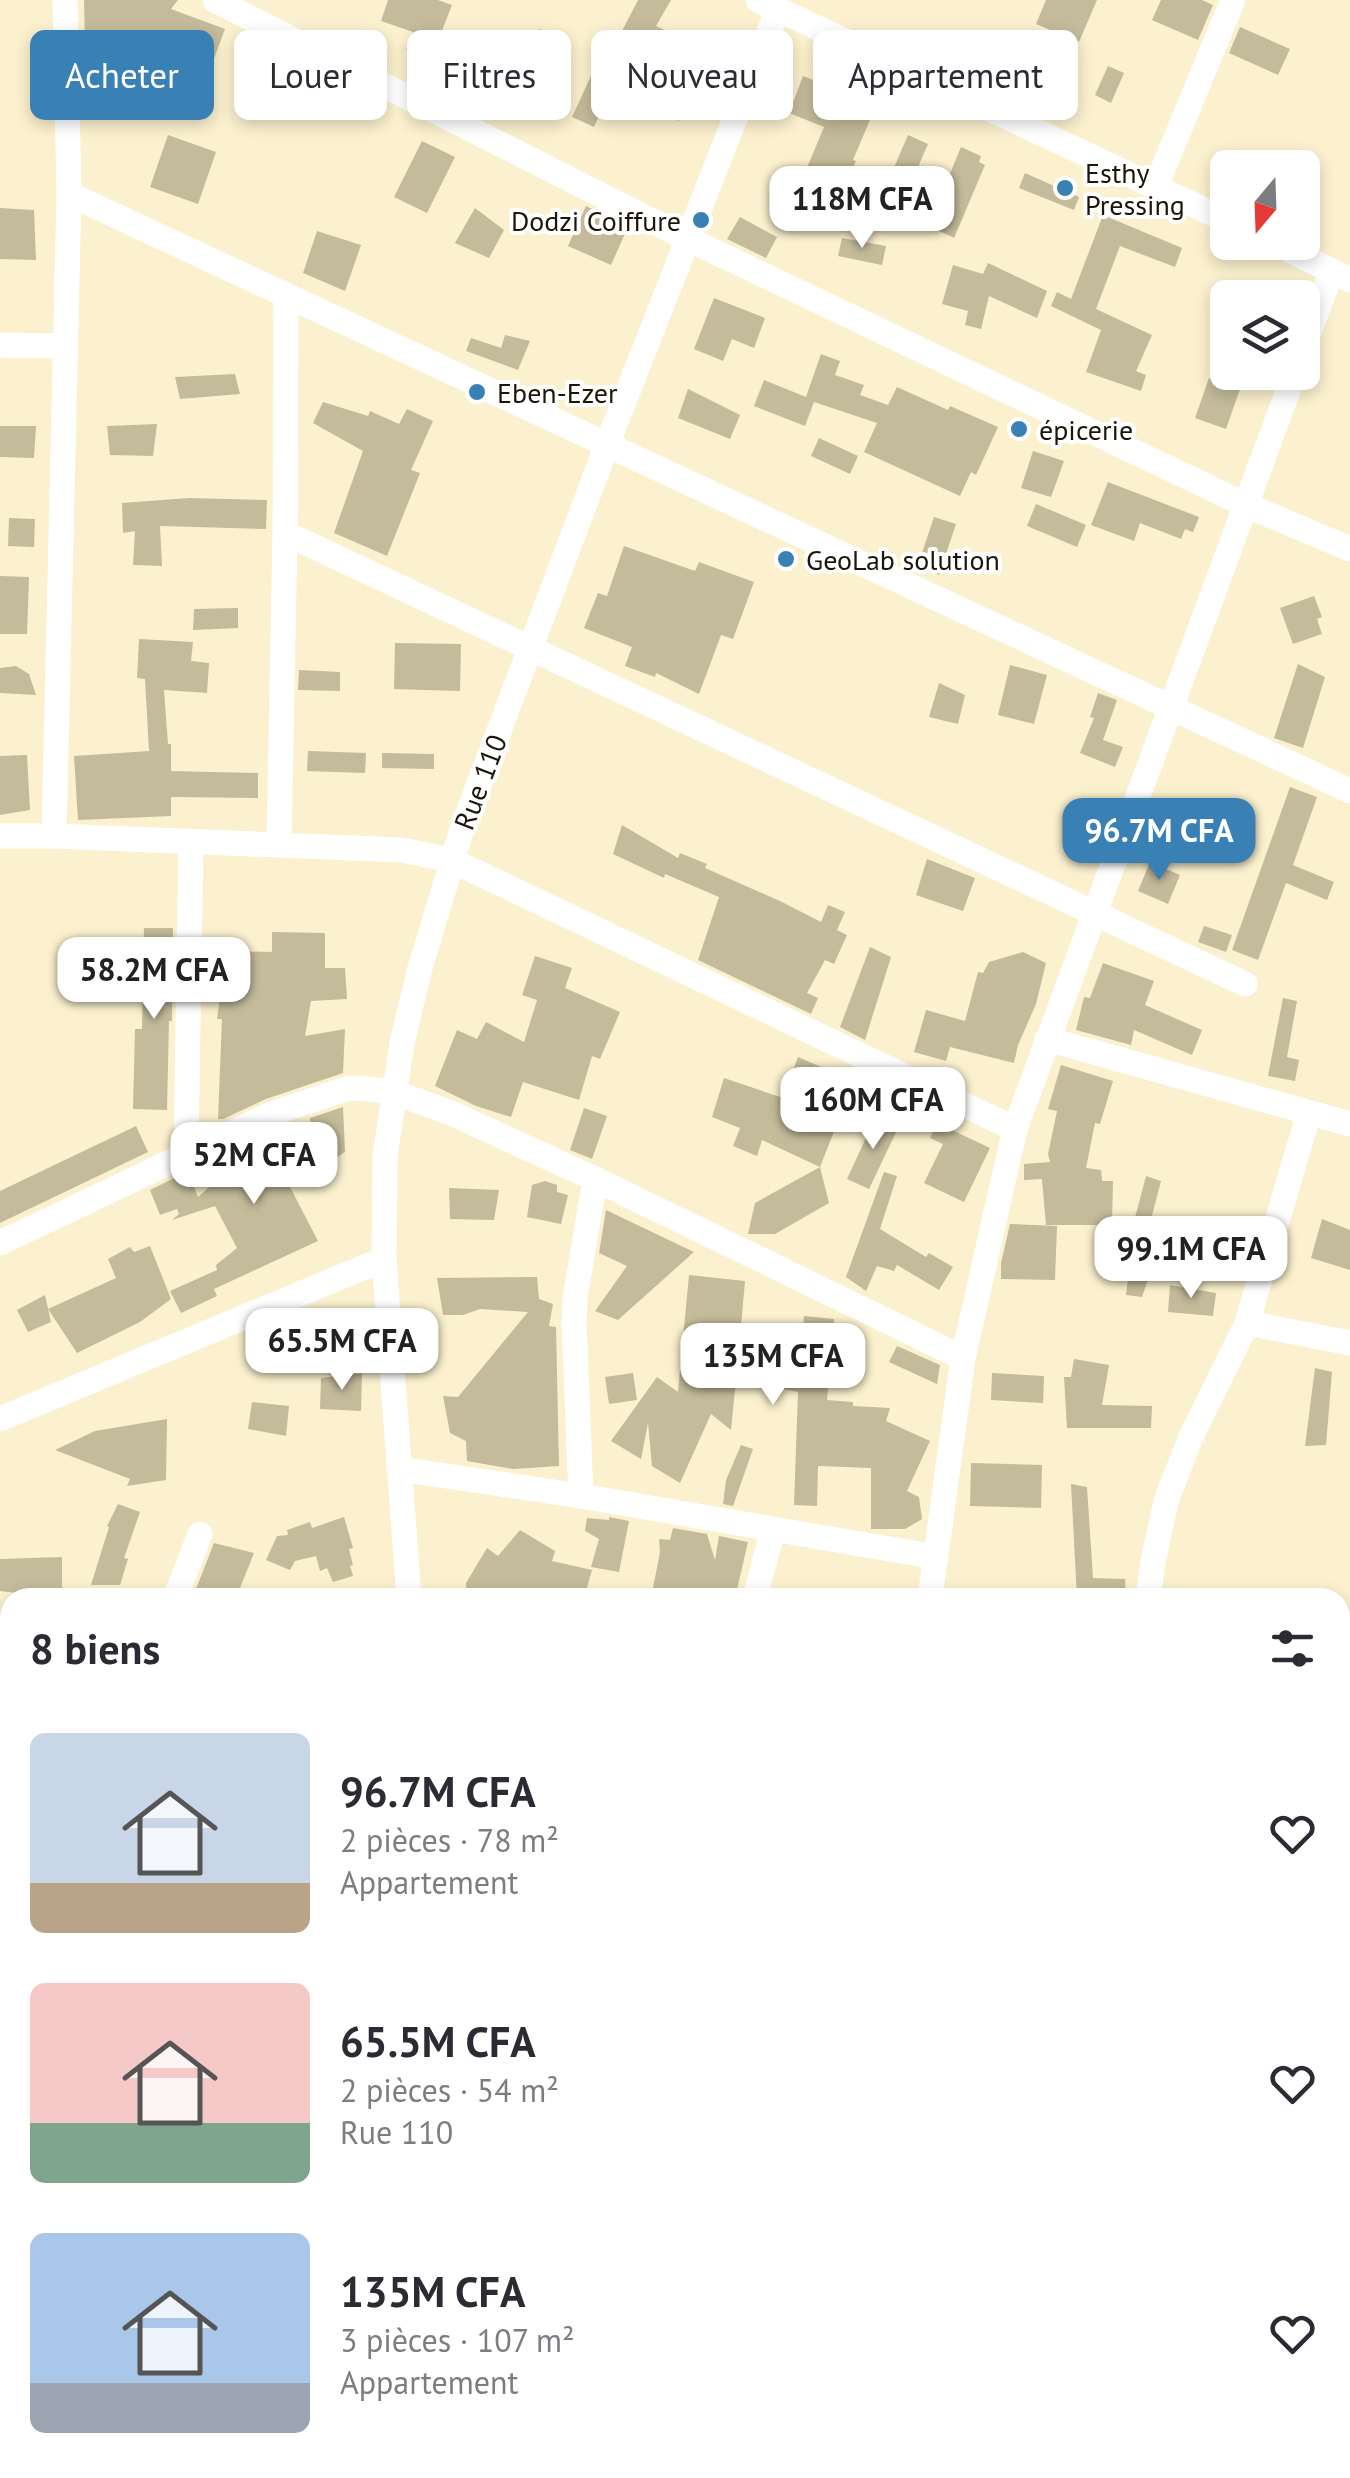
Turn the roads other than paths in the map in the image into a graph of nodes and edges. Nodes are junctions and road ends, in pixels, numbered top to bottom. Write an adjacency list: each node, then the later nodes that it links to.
1 (65, 0): 6 (street)
2 (215, 0): 8 (street)
3 (1233, 0): 5 (street)
4 (768, 4): 5 (street); 8 (street, Rue 110)
5 (1156, 186): 7 (street)
6 (69, 194): 11 (street); 14 (street)
7 (1210, 212)
8 (688, 240): 16 (street, Rue 110); 17 (street)
9 (1309, 260): 10 (street)
10 (1341, 276): 12 (street)
11 (286, 295): 16 (street); 18 (street)
12 (1320, 316)
13 (0, 346): 14 (street)
14 (66, 346): 24 (street)
15 (1288, 390): 17 (street)
16 (607, 444): 20 (street, Rue 110); 21 (street)
17 (1246, 505): 19 (street); 21 (street)
18 (285, 533): 20 (street); 26 (street)
19 (1350, 550)
20 (530, 649): 27 (street, Rue 110); 28 (street)
21 (1170, 706): 22 (street); 28 (street)
22 (1350, 791)
23 (0, 836): 24 (street)
24 (54, 836): 25 (street)
25 (191, 841): 26 (street); 35 (street)
26 (279, 844): 27 (street)
27 (451, 860): 31 (street, Rue 110); 34 (street)
28 (1094, 913): 29 (street); 30 (street)
29 (1245, 984)
30 (1047, 1039): 32 (street); 34 (street)
31 (393, 1092): 35 (street); 36 (street); 38 (street, Rue 110)
32 (1309, 1113): 33 (street); 39 (street)
33 (1350, 1124)
34 (1015, 1130): 41 (street)
35 (186, 1152): 37 (street)
36 (595, 1179): 41 (street); 44 (street)
37 (0, 1243)
38 (384, 1259): 42 (street); 43 (street, Rue 110)
39 (1247, 1322): 40 (street); 52 (street)
40 (1350, 1343)
41 (963, 1358): 47 (street)
42 (0, 1419)
43 (399, 1469): 44 (street); 49 (street, Rue 110)
44 (581, 1496): 45 (street)
45 (773, 1528): 47 (street); 50 (street)
46 (200, 1534): 48 (street)
47 (936, 1558): 51 (street)
48 (179, 1588)
49 (408, 1588)
50 (758, 1588)
51 (932, 1588)
52 (1149, 1588)

